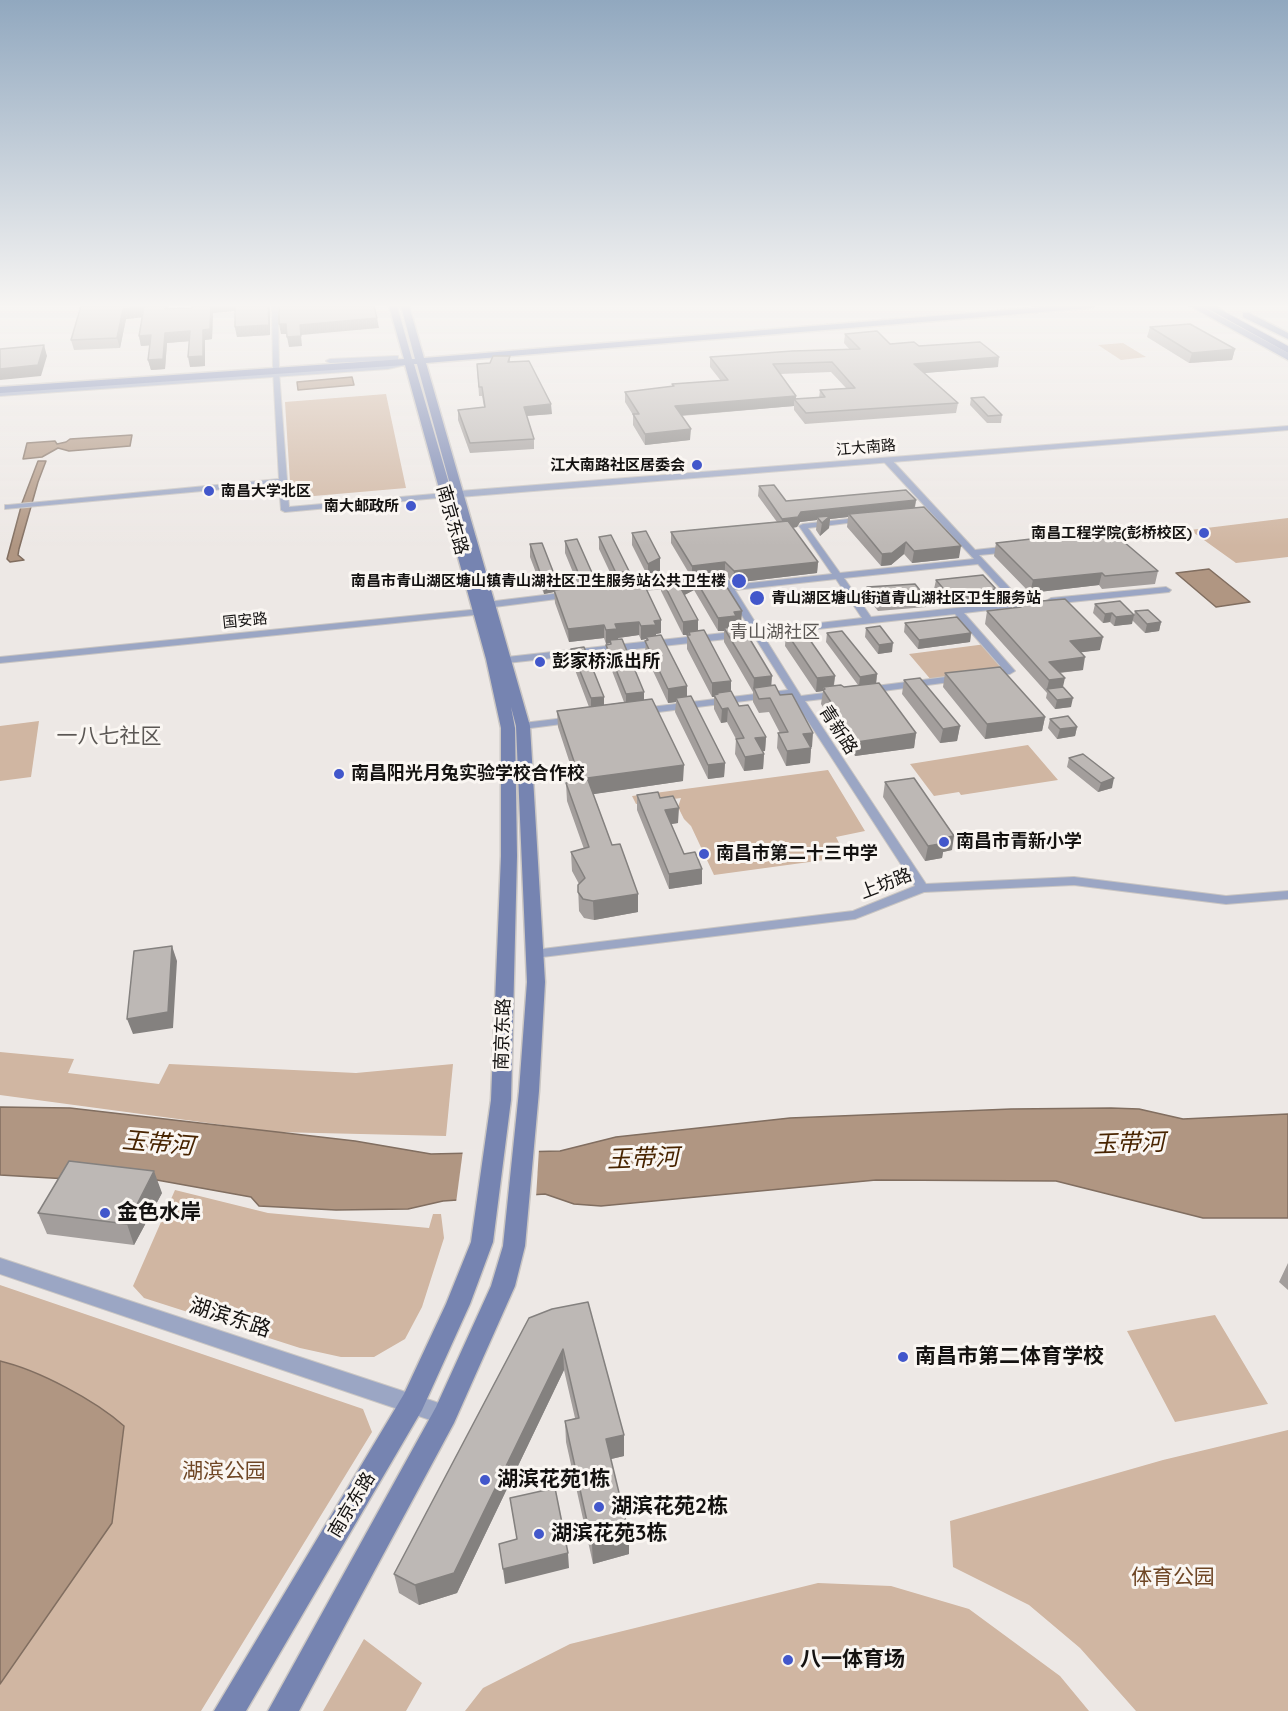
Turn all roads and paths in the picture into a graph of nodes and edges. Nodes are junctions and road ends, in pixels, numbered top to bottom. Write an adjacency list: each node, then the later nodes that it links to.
1 (46, 386): 4 (main road)
2 (277, 386): 7 (street)
3 (421, 386): 8 (main road, 南京东路)
4 (0, 389)
5 (1288, 428): 6 (street, 江大南路)
6 (886, 459): 8 (street, 江大南路); 10 (street)
7 (281, 481): 8 (street); 9 (street)
8 (452, 494): 24 (main road, 南京东路)
9 (12, 507)
10 (936, 513): 11 (street); 14 (street)
11 (925, 514)
12 (872, 518): 16 (street)
13 (1020, 548): 14 (street)
14 (973, 553): 15 (street)
15 (980, 561): 16 (street); 25 (street)
16 (838, 576): 19 (street); 26 (street)
17 (695, 582): 19 (street)
18 (684, 583): 20 (street)
19 (729, 588): 27 (street, 青新路)
20 (619, 590)
21 (1166, 590): 23 (street)
22 (581, 594): 24 (street)
23 (1041, 602)
24 (484, 608): 28 (street, 国安路); 29 (main road, 南京东路); 38 (main road, 南京东路)
25 (957, 611): 26 (street); 30 (street)
26 (869, 621): 27 (street)
27 (758, 633): 29 (street); 30 (street, 青新路)
28 (0, 660)
29 (507, 660): 33 (main road, 南京东路)
30 (796, 696): 31 (street); 34 (street, 青新路)
31 (636, 712)
32 (585, 718): 33 (street)
33 (523, 726): 36 (main road, 南京东路)
34 (922, 888): 35 (street, 上坊路); 36 (street, 上坊路)
35 (1288, 895)
36 (534, 954): 39 (main road, 南京东路)
37 (0, 1266): 38 (street, 湖滨东路)
38 (413, 1402): 39 (street, 湖滨东路); 40 (main road, 南京东路)
39 (445, 1415): 41 (main road, 南京东路)
40 (229, 1711)
41 (283, 1711)

